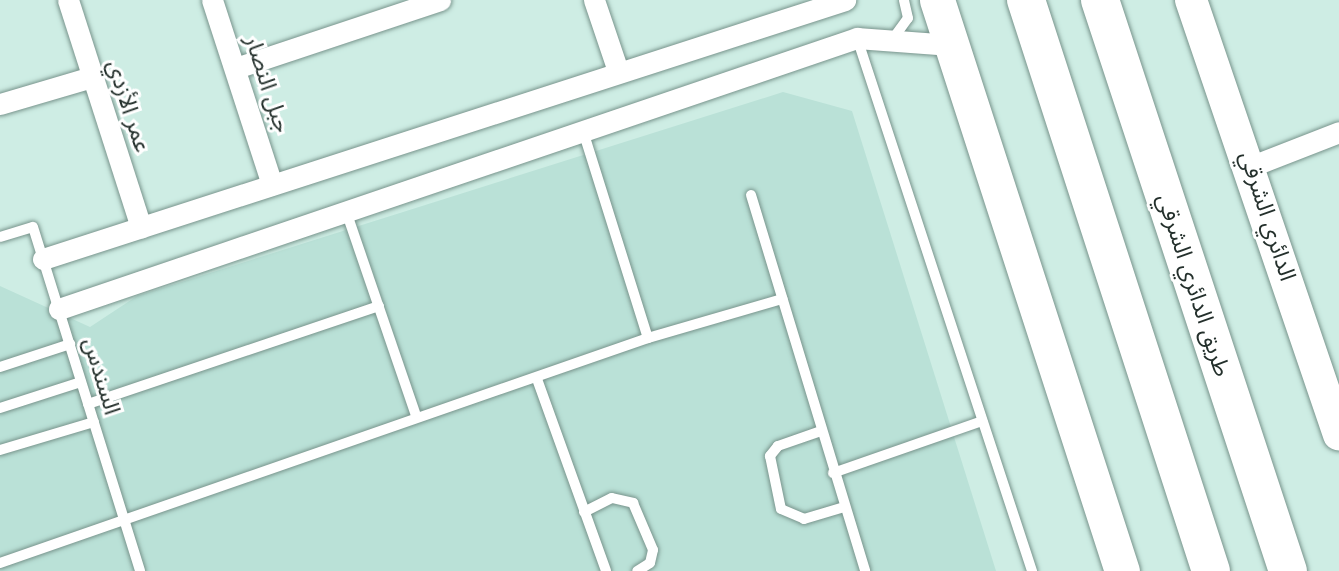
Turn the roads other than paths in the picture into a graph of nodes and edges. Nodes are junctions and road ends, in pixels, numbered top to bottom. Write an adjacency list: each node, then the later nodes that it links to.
1 (68, 0): 16 (street, عمر الأزدي)
2 (212, 0): 14 (street, جبل النصار)
3 (440, 0): 14 (street)
4 (594, 0): 15 (street)
5 (845, 0): 15 (street)
6 (904, 0): 12 (lane)
7 (937, 0): 13 (main road)
8 (1026, 0): 54 (highway)
9 (1100, 0): 55 (highway, طريق الدائري الشرقي)
10 (1191, 0): 20 (main road, الدائري الشرقي)
11 (857, 38): 12 (street); 18 (street); 38 (lane)
12 (892, 40): 13 (street)
13 (951, 45): 53 (main road)
14 (236, 68): 21 (street, جبل النصار)
15 (618, 71): 21 (street)
16 (92, 77): 17 (street); 24 (street, عمر الأزدي)
17 (0, 104)
18 (583, 131): 23 (street); 30 (lane)
19 (1339, 132): 20 (street)
20 (1252, 166): 41 (main road, الدائري الشرقي)
21 (272, 185): 24 (street)
22 (751, 195): 27 (lane)
23 (346, 211): 28 (lane); 29 (street)
24 (141, 228): 26 (street)
25 (0, 237): 26 (lane, السندس)
26 (43, 258): 29 (lane, السندس)
27 (782, 299): 30 (lane); 40 (lane)
28 (379, 306): 35 (lane); 37 (lane)
29 (59, 309): 31 (lane, السندس)
30 (648, 338): 33 (lane)
31 (69, 344): 32 (lane); 34 (lane, السندس)
32 (0, 367)
33 (537, 379): 37 (lane); 45 (lane)
34 (81, 382): 35 (lane, السندس); 36 (lane)
35 (88, 404): 39 (lane, السندس)
36 (0, 408)
37 (416, 416): 46 (lane)
38 (982, 421): 43 (lane); 52 (lane)
39 (94, 422): 42 (lane); 46 (lane, السندس)
40 (821, 431): 43 (lane); 44 (lane)
41 (1339, 435)
42 (0, 450)
43 (833, 472): 44 (lane)
44 (844, 507): 51 (lane)
45 (584, 512): 49 (lane); 50 (lane)
46 (123, 516): 47 (lane); 48 (lane, السندس)
47 (0, 563)
48 (141, 571)
49 (606, 571)
50 (637, 571)
51 (865, 571)
52 (1031, 571)
53 (1122, 571)
54 (1211, 571)
55 (1288, 571)

